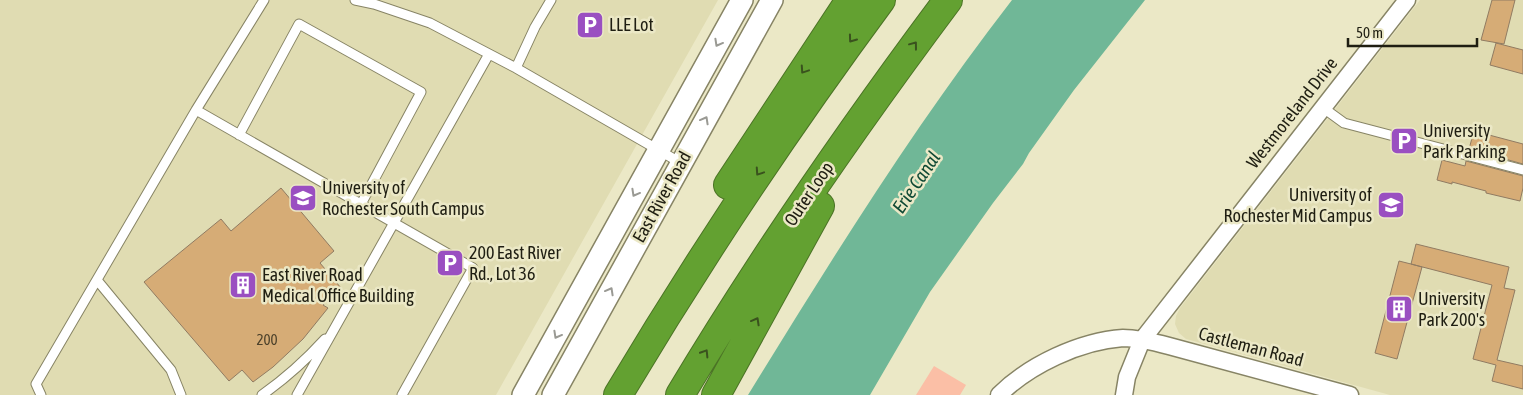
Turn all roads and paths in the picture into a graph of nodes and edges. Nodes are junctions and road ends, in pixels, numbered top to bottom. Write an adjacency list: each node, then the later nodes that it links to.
1 (264, 0): 14 (lane)
2 (355, 0): 10 (lane)
3 (551, 0): 11 (lane)
4 (742, 0): 16 (street, East River Road, one-way to 16)
5 (772, 0): 17 (street, East River Road, one-way to 5)
6 (850, 0): 32 (highway, one-way to 32)
7 (881, 0): 33 (highway, one-way to 33)
8 (948, 0): 12 (highway, Outer Loop, one-way to 8)
9 (1407, 0): 13 (street, Westmoreland Drive)
10 (489, 54): 11 (lane); 20 (lane)
11 (516, 68): 16 (lane)
12 (894, 72): 34 (highway, Outer Loop, one-way to 12); 35 (highway, one-way to 12)
13 (1322, 107): 18 (lane); 23 (street, Westmoreland Drive)
14 (196, 110): 15 (lane); 21 (lane)
15 (239, 135): 19 (lane); 19 (lane)
16 (659, 150): 17 (lane); 30 (street, East River Road, one-way to 30)
17 (682, 163): 31 (street, East River Road, one-way to 17)
18 (1523, 170)
19 (361, 204): 20 (lane)
20 (394, 223): 22 (lane); 29 (lane)
21 (97, 280): 25 (lane); 26 (lane)
22 (338, 323): 27 (lane); 28 (lane)
23 (1142, 340): 24 (street, Castleman Road); 36 (street); 37 (street, Westmoreland Drive)
24 (1346, 394)
25 (41, 395)
26 (181, 395)
27 (262, 395)
28 (297, 395)
29 (402, 395)
30 (523, 395)
31 (553, 395)
32 (606, 395)
33 (618, 395)
34 (680, 395)
35 (716, 395)
36 (998, 395)
37 (1124, 395)

